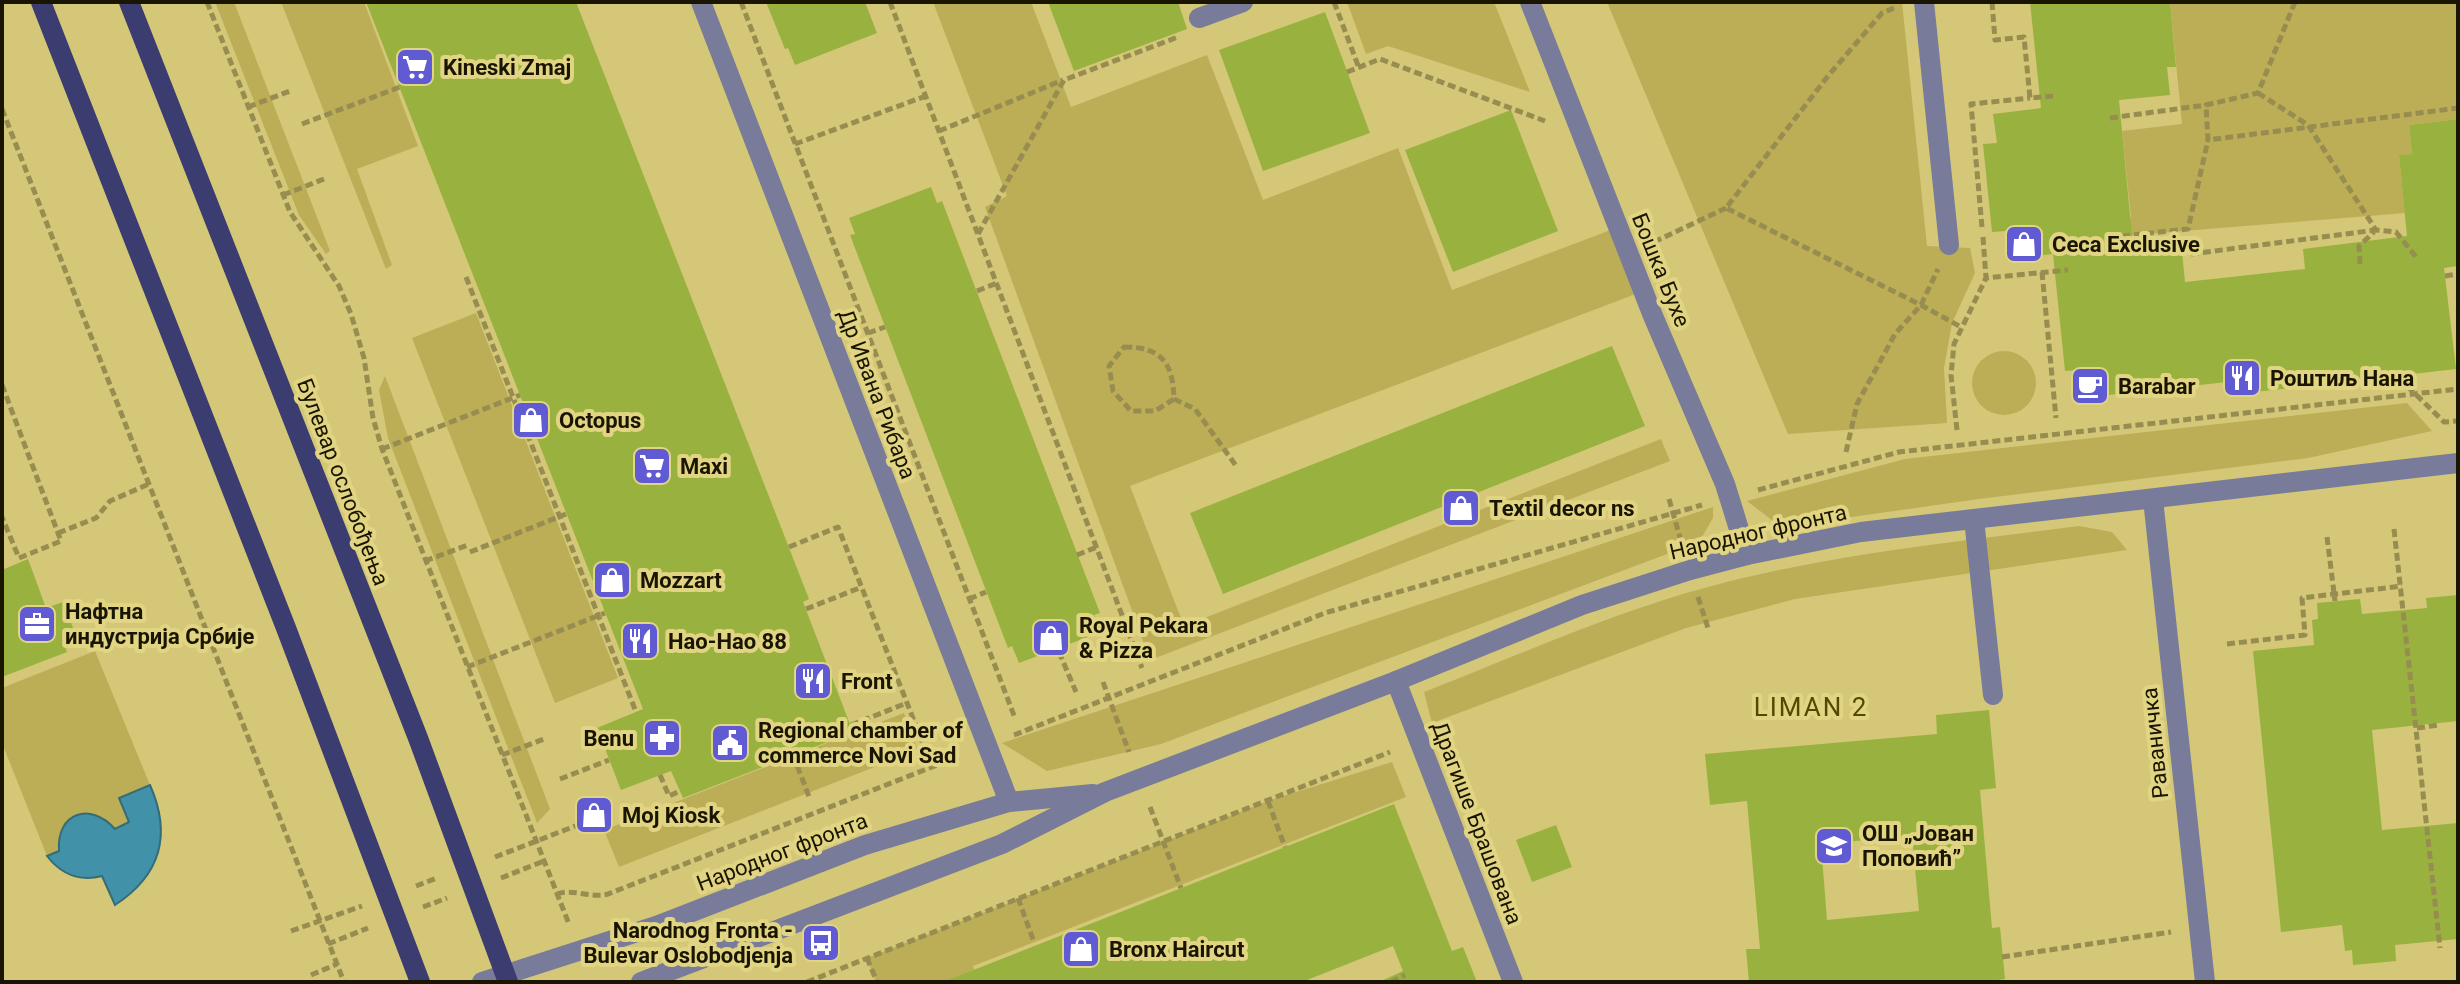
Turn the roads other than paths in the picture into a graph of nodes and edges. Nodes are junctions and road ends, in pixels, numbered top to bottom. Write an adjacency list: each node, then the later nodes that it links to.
1 (41, 2): 18 (main road)
2 (129, 2): 17 (main road, Булевар ослобођења)
3 (701, 2): 16 (street, Др Ивана Рибара)
4 (1243, 2): 7 (street)
5 (1530, 2): 12 (street, Бошка Бухе)
6 (1924, 2): 8 (street)
7 (1199, 18)
8 (1949, 245)
9 (2458, 463): 10 (street, Народног фронта)
10 (2153, 499): 11 (street, Народног фронта); 22 (street, Раваничка)
11 (1974, 519): 12 (street, Народног фронта); 14 (street)
12 (1747, 555): 13 (street, Народног фронта)
13 (1396, 681): 15 (street, Народног фронта); 21 (street, Драгише Брашована)
14 (1993, 695)
15 (1105, 792): 16 (street, Народног фронта); 20 (street, Народног фронта)
16 (1009, 802): 17 (street, Народног фронта)
17 (506, 978): 19 (street, Народног фронта)
18 (420, 982)
19 (482, 982)
20 (641, 982)
21 (1513, 982)
22 (2205, 982)

